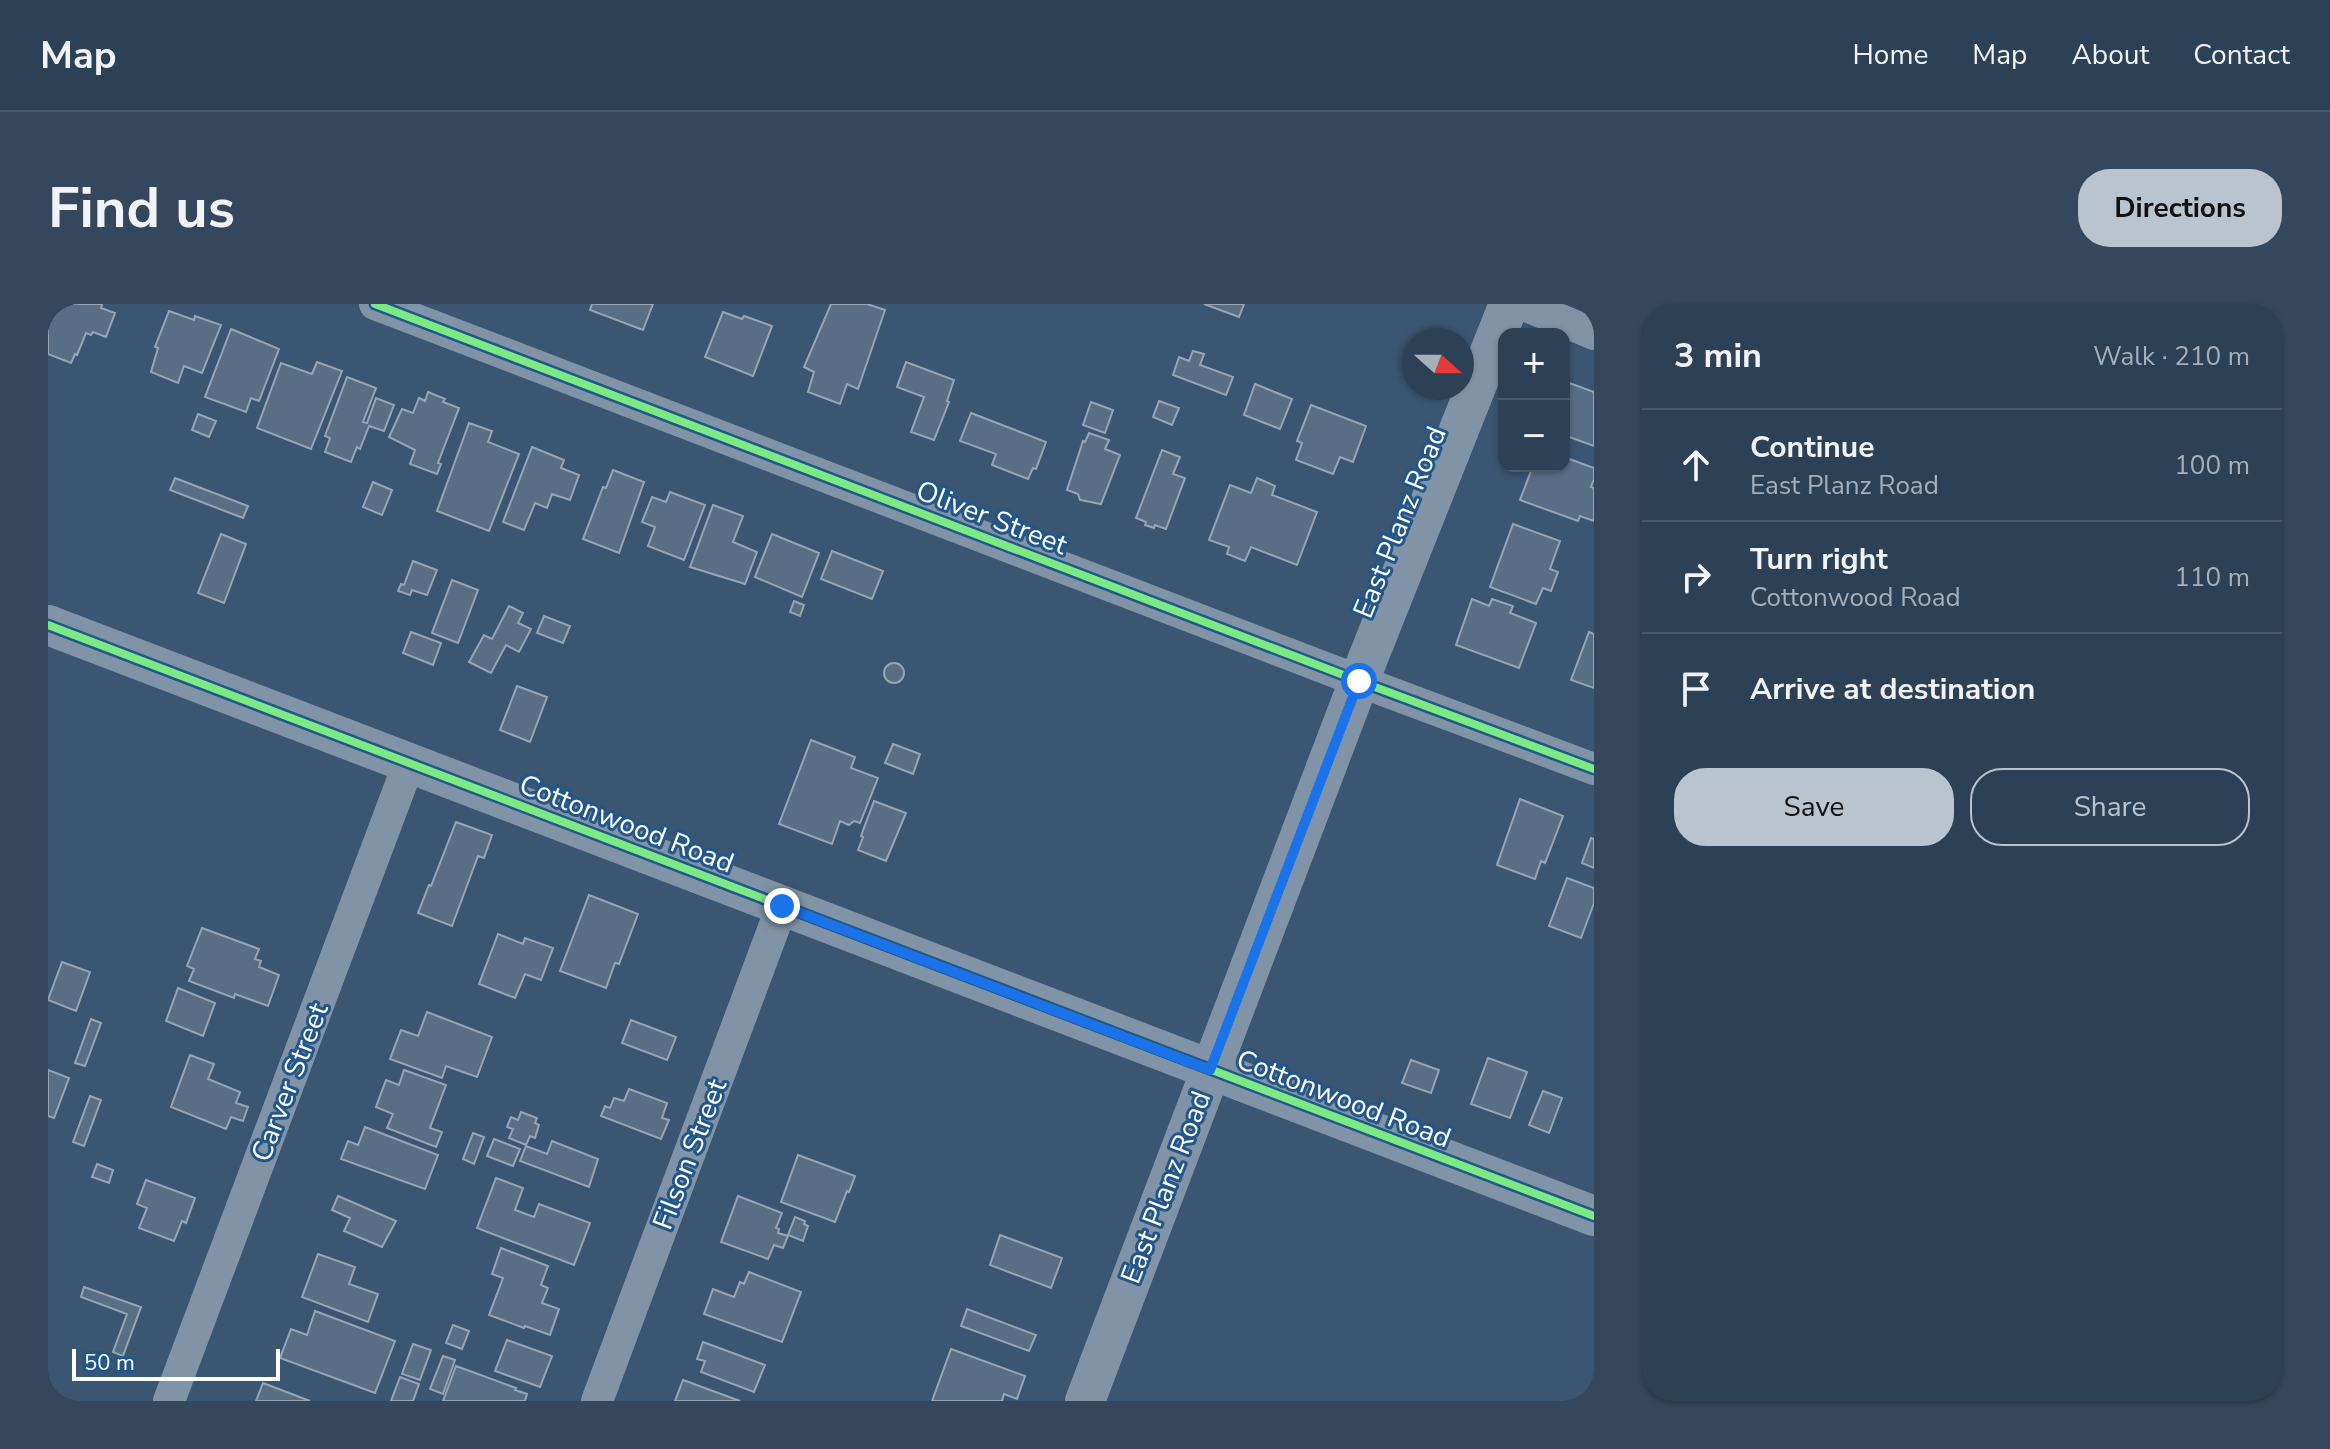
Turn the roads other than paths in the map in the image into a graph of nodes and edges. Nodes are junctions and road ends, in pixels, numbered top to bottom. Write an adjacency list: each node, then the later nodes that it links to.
1 (375, 304): 6 (street, Oliver Street)
2 (1509, 304): 6 (street, East Planz Road)
3 (1522, 304): 4 (street)
4 (1594, 334)
5 (48, 625): 7 (street, Cottonwood Road)
6 (1359, 681): 8 (street, Oliver Street); 10 (street, East Planz Road)
7 (409, 763): 9 (street, Cottonwood Road); 12 (street, Carver Street)
8 (1594, 769)
9 (782, 906): 10 (street, Cottonwood Road); 13 (street, Filson Street)
10 (1210, 1070): 11 (street, Cottonwood Road); 14 (street, East Planz Road)
11 (1594, 1216)
12 (169, 1401)
13 (597, 1401)
14 (1085, 1401)

